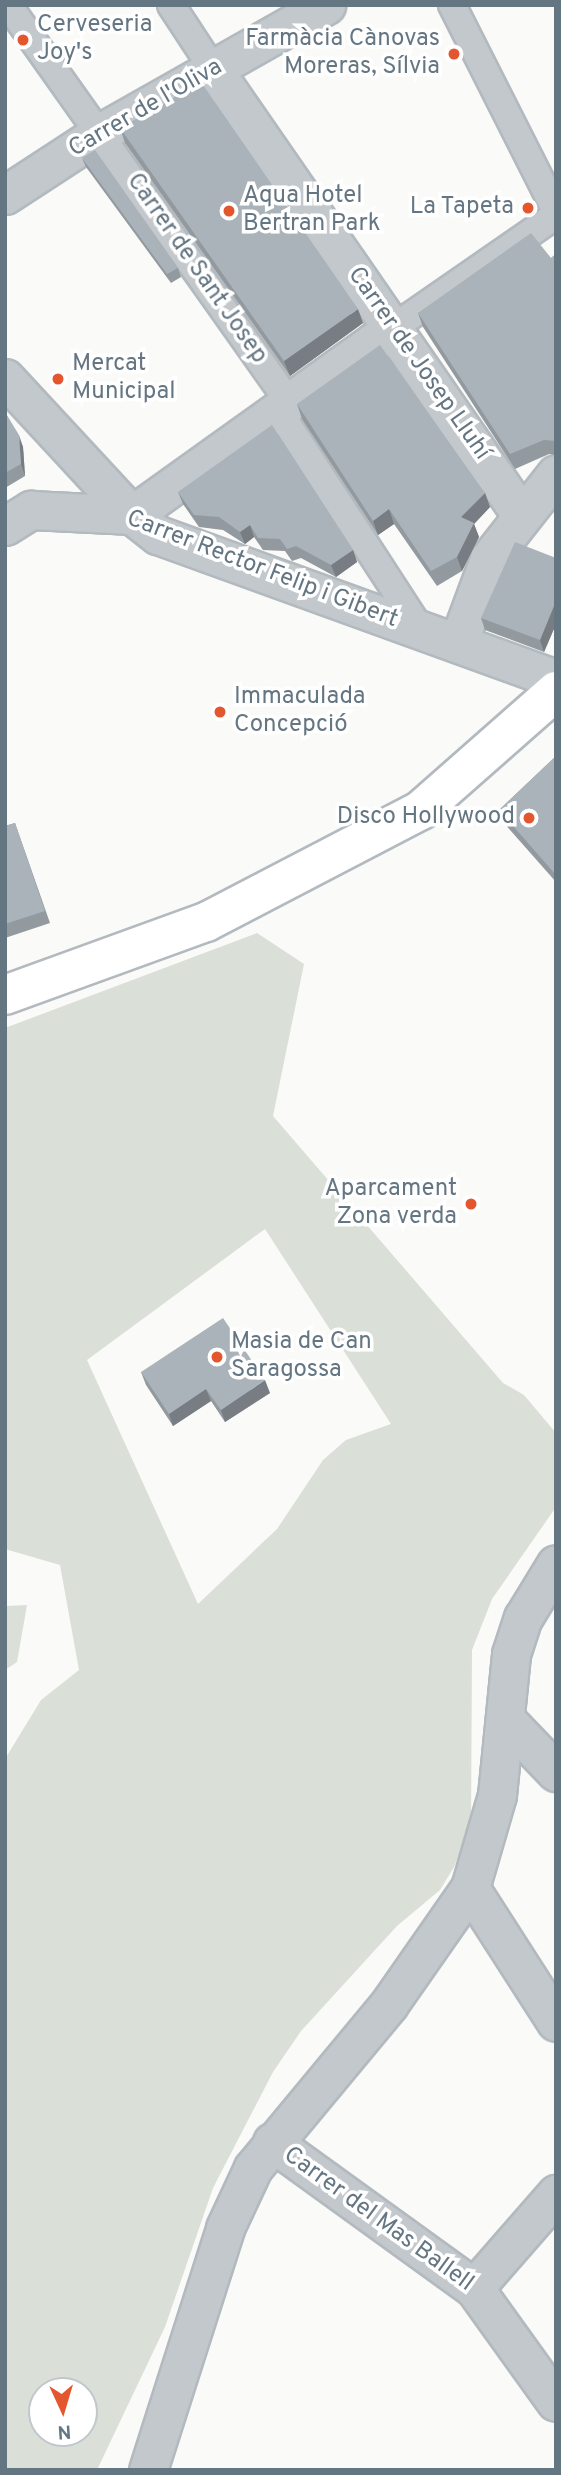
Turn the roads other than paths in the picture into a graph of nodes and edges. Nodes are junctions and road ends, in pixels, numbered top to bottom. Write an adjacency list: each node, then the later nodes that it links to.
1 (8, 5): 6 (street, Carrer de Sant Josep)
2 (172, 5): 5 (street, Carrer de Josep Lluhí)
3 (326, 5): 5 (street, Carrer de l'Oliva)
4 (452, 5): 8 (street)
5 (213, 69): 6 (street, Carrer de l'Oliva); 9 (street, Carrer de Josep Lluhí)
6 (100, 132): 7 (street, Carrer de l'Oliva); 11 (street, Carrer de Sant Josep)
7 (5, 195)
8 (556, 213): 9 (street)
9 (393, 328): 11 (street); 14 (street, Carrer de Josep Lluhí)
10 (5, 378): 13 (street)
11 (286, 409): 13 (street); 16 (street, Carrer de Sant Josep)
12 (556, 474): 14 (street)
13 (132, 515): 15 (street, Carrer Rector Felip i Gibert); 16 (street, Carrer Rector Felip i Gibert)
14 (522, 516): 17 (street)
15 (5, 526)
16 (421, 630): 17 (street, Carrer Rector Felip i Gibert)
17 (458, 643): 18 (street, Carrer Rector Felip i Gibert)
18 (554, 694): 19 (main road); 20 (main road)
19 (5, 972)
20 (5, 995)
21 (556, 1564): 22 (street)
22 (505, 1719): 23 (street); 24 (street)
23 (556, 1772)
24 (470, 1888): 25 (street); 26 (street)
25 (556, 2022)
26 (272, 2142): 28 (street, Carrer del Mas Ballell); 30 (street)
27 (556, 2194): 28 (street)
28 (474, 2288): 29 (street, Carrer del Mas Ballell)
29 (556, 2402)
30 (148, 2470)

